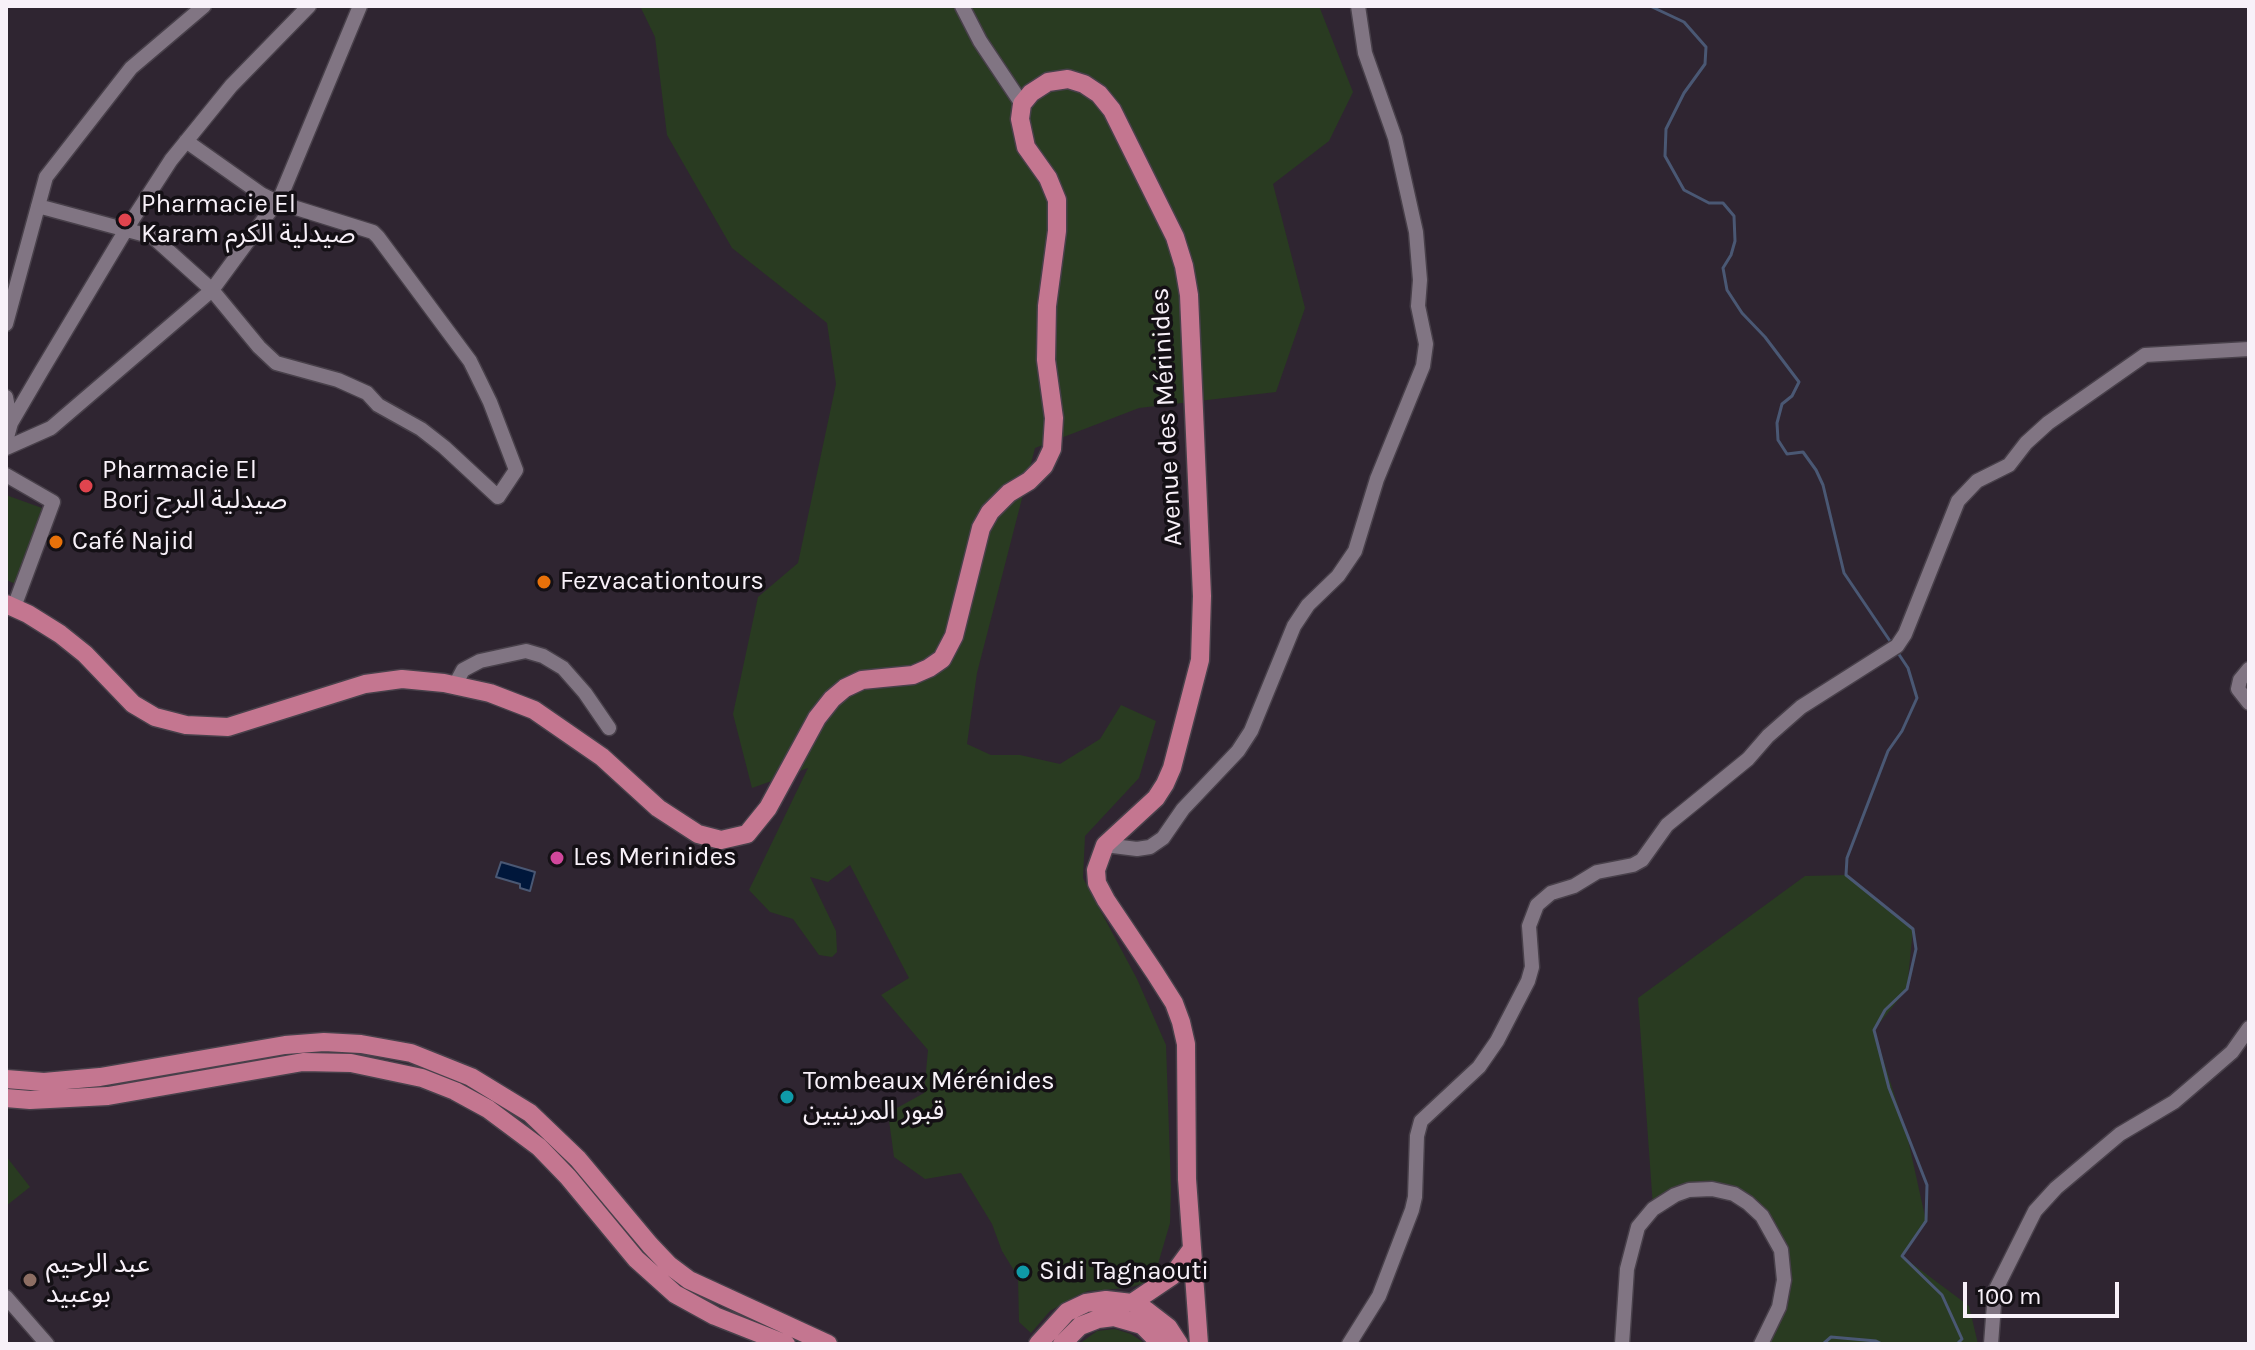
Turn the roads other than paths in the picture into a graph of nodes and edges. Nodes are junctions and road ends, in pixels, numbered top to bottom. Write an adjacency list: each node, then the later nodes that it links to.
1 (204, 6): 9 (street)
2 (309, 6): 7 (street)
3 (360, 6): 8 (street)
4 (962, 6): 6 (street)
5 (1358, 6): 24 (street)
6 (1022, 104): 21 (main road); 24 (main road, Avenue des Mérinides)
7 (186, 141): 8 (street); 10 (street)
8 (277, 202): 11 (street); 11 (street)
9 (38, 206): 10 (street); 12 (street)
10 (127, 228): 11 (street); 15 (street)
11 (212, 290): 17 (street)
12 (6, 324)
13 (2249, 349): 41 (street)
14 (6, 397): 15 (street)
15 (11, 423): 16 (street)
16 (6, 441)
17 (6, 448)
18 (6, 475): 19 (street)
19 (10, 605): 21 (main road)
20 (2249, 669): 22 (street)
21 (455, 685): 23 (street)
22 (2249, 703)
23 (609, 728)
24 (1105, 845): 28 (main road)
25 (2249, 1028): 44 (street)
26 (6, 1079): 34 (main road)
27 (6, 1098): 33 (main road)
28 (1191, 1250): 30 (main road); 31 (main road)
29 (6, 1297): 32 (street)
30 (1132, 1303): 35 (main road); 38 (main road)
31 (1196, 1313): 39 (main road); 40 (main road)
32 (47, 1344)
33 (786, 1344)
34 (828, 1344)
35 (1038, 1344)
36 (1062, 1344): 37 (main road)
37 (1161, 1344)
38 (1179, 1344)
39 (1186, 1344)
40 (1199, 1344)
41 (1349, 1344)
42 (1622, 1344): 43 (street)
43 (1761, 1344)
44 (1991, 1344)

